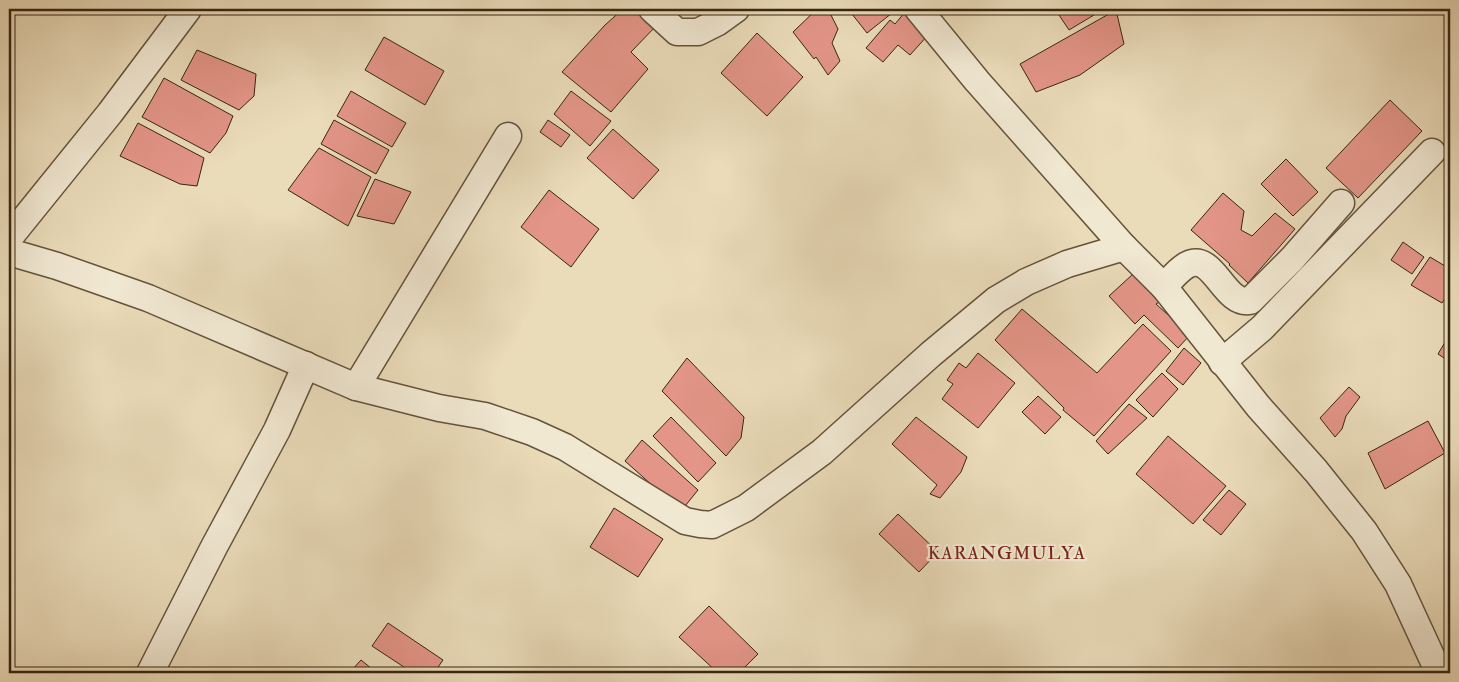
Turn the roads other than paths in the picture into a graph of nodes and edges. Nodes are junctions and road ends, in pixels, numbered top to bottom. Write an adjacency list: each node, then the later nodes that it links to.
1 (188, 9): 8 (street)
2 (652, 9): 3 (street)
3 (736, 9)
4 (918, 9): 9 (street)
5 (508, 136): 15 (street)
6 (1432, 152): 11 (street)
7 (1341, 202): 11 (street)
8 (9, 238)
9 (1124, 247): 12 (street); 15 (street)
10 (9, 252): 14 (street)
11 (1301, 268): 12 (street); 13 (street)
12 (1164, 287): 13 (street)
13 (1222, 362): 17 (street)
14 (306, 365): 15 (street); 16 (street)
15 (356, 386)
16 (150, 673)
17 (1439, 673)

